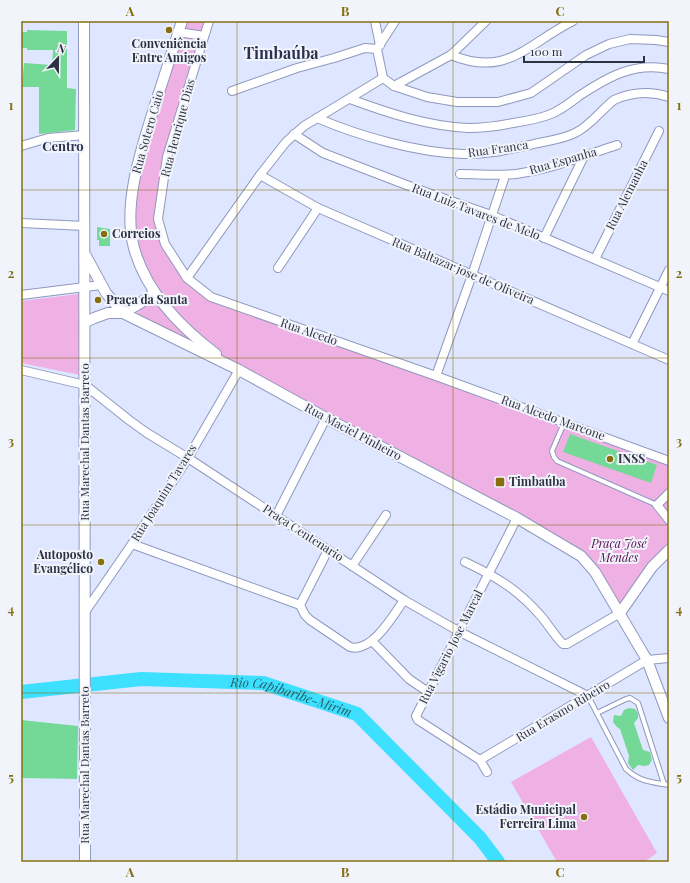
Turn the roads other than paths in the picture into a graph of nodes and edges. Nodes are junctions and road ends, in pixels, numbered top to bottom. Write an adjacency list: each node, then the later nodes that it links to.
1 (84, 21): 22 (street, Rua Marechal Dantas Barreto)
2 (182, 21): 8 (street, Rua Sotero Caio)
3 (209, 21): 9 (street, Rua Henrique Dias)
4 (375, 21): 11 (street)
5 (395, 21): 11 (street)
6 (486, 21): 12 (street)
7 (572, 21): 12 (street)
8 (178, 32): 9 (street); 44 (street, Rua Sotero Caio)
9 (204, 36): 39 (street, Rua Henrique Dias)
10 (669, 42): 15 (street)
11 (378, 47): 14 (street); 16 (street)
12 (450, 55): 15 (street)
13 (669, 69): 18 (street)
14 (383, 78): 15 (street); 18 (street)
15 (394, 86)
16 (232, 91)
17 (669, 97): 19 (street, Rua Franca)
18 (350, 99): 19 (street)
19 (317, 118): 21 (street)
20 (660, 131): 35 (street, Rua Alemanha)
21 (294, 134): 27 (street); 30 (street, Rua Luiz Tavares de Melo)
22 (85, 135): 23 (street); 32 (street, Rua Marechal Dantas Barreto)
23 (21, 146)
24 (617, 146): 25 (street, Rua Espanha)
25 (584, 156): 26 (street, Rua Espanha); 33 (street)
26 (460, 174)
27 (260, 175): 29 (street, Rua Baltazar jose de Oliveira); 39 (street)
28 (504, 179): 30 (street)
29 (318, 208): 36 (street); 38 (street, Rua Baltazar jose de Oliveira)
30 (492, 215): 33 (street, Rua Luiz Tavares de Melo); 38 (street)
31 (21, 223): 32 (street)
32 (85, 226): 34 (street, Rua Marechal Dantas Barreto)
33 (544, 238): 35 (street, Rua Luiz Tavares de Melo)
34 (85, 254): 40 (street, Rua Maciel Pinheiro); 42 (street, Rua Marechal Dantas Barreto)
35 (595, 259): 41 (street, Rua Luiz Tavares de Melo)
36 (278, 268)
37 (669, 270): 41 (street)
38 (472, 275): 48 (street, Rua Baltazar jose de Oliveira); 52 (street)
39 (187, 278): 52 (street, Rua Alcedo)
40 (101, 285): 42 (street); 46 (street, Rua Maciel Pinheiro)
41 (661, 287): 43 (street, Rua Luiz Tavares de Melo); 48 (street)
42 (85, 288): 45 (street); 47 (street, Rua Marechal Dantas Barreto)
43 (669, 291)
44 (154, 293): 46 (street); 51 (street, Rua Sotero Caio)
45 (21, 295)
46 (123, 313): 47 (street); 51 (street, Rua Maciel Pinheiro)
47 (86, 322): 53 (street, Rua Marechal Dantas Barreto)
48 (632, 344): 49 (street, Rua Baltazar jose de Oliveira)
49 (669, 360)
50 (21, 370): 53 (street, Praça Centenario)
51 (238, 370): 54 (street, Rua Maciel Pinheiro); 56 (street, Rua Joaquim Tavares)
52 (436, 376): 55 (street, Rua Alcedo Marcone)
53 (85, 385): 56 (street, Praça Centenario); 72 (street, Rua Marechal Dantas Barreto)
54 (326, 418): 61 (street); 62 (street, Rua Maciel Pinheiro)
55 (564, 422): 57 (street, Rua Alcedo Marcone); 59 (lane)
56 (188, 458): 61 (street, Praça Centenario); 64 (street, Rua Joaquim Tavares)
57 (669, 461)
58 (669, 493): 59 (street)
59 (657, 505): 63 (street)
60 (386, 515): 68 (street)
61 (276, 516): 65 (street, Praça Centenario)
62 (518, 518): 69 (street, Rua Vigario Jose Marcal); 73 (street, Rua Maciel Pinheiro)
63 (669, 520)
64 (132, 544): 71 (street); 72 (street, Rua Joaquim Tavares)
65 (328, 550): 68 (street, Praça Centenario); 71 (street)
66 (669, 550): 73 (street)
67 (465, 562): 69 (street)
68 (352, 566): 70 (street, Praça Centenario)
69 (489, 573): 73 (street); 74 (street, Rua Vigario Jose Marcal)
70 (404, 600): 74 (street, Praça Centenario); 75 (street)
71 (300, 605): 75 (street)
72 (85, 612): 85 (street, Rua Marechal Dantas Barreto)
73 (620, 613): 77 (street, Rua Maciel Pinheiro)
74 (460, 632): 78 (street, Rua Vigario Jose Marcal); 79 (street, Praça Centenario)
75 (372, 641): 78 (street)
76 (669, 658): 77 (street)
77 (646, 660): 79 (street, Rua Erasmo Ribeiro); 81 (street, Rua Maciel Pinheiro)
78 (428, 692): 82 (street, Rua Vigario Jose Marcal)
79 (588, 696): 80 (lane); 82 (street, Rua Erasmo Ribeiro)
80 (597, 713): 84 (lane); 84 (lane)
81 (669, 718)
82 (480, 760): 83 (street, Rua Vigario Jose Marcal)
83 (487, 772)
84 (667, 784)
85 (85, 862)

